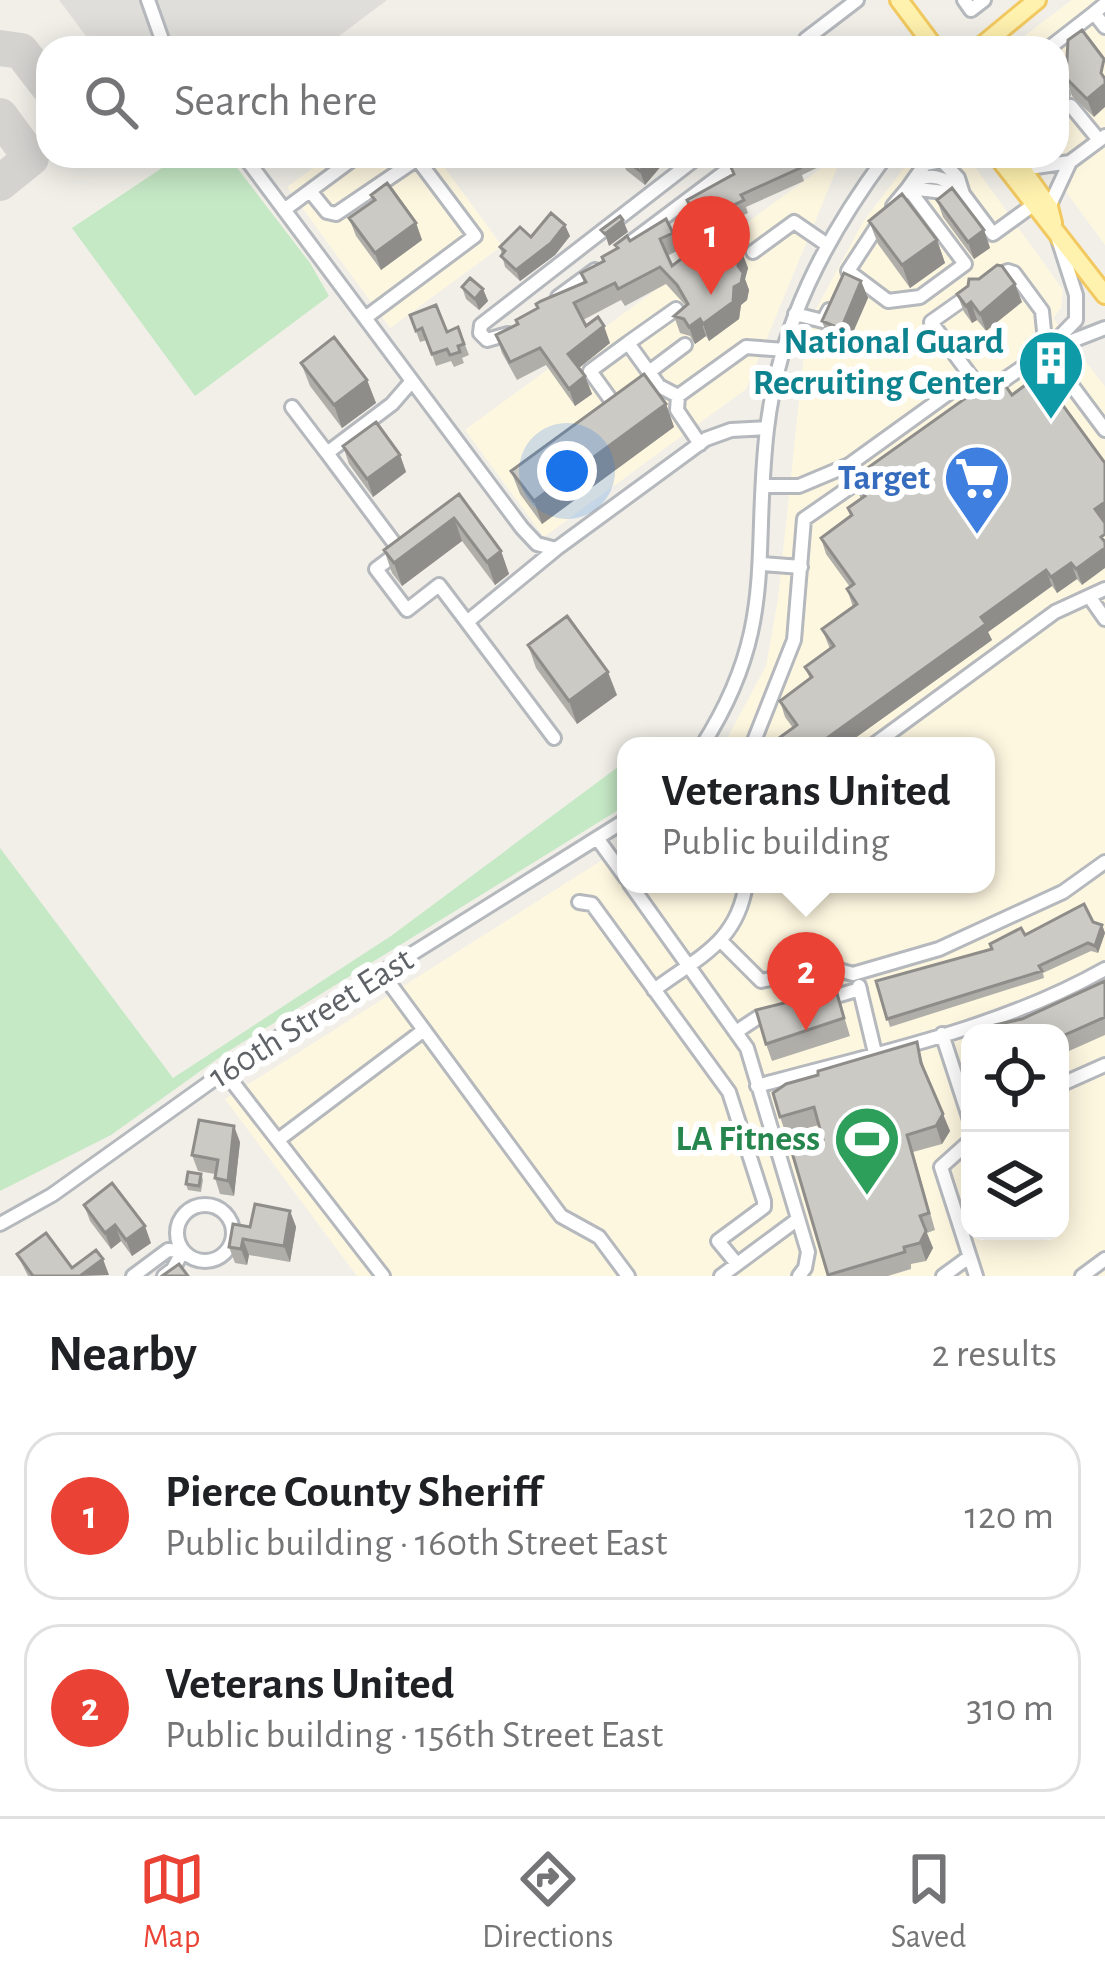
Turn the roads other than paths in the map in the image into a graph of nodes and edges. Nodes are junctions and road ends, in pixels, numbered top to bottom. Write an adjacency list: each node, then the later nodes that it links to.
1 (148, 0): 10 (street)
2 (857, 0): 11 (street)
3 (886, 0): 12 (main road)
4 (899, 0): 13 (main road)
5 (964, 0): 6 (street)
6 (985, 0)
7 (1037, 0): 14 (main road)
8 (1100, 9): 9 (street); 15 (street)
9 (1105, 27)
10 (161, 36)
11 (810, 36)
12 (912, 36)
13 (925, 36)
14 (994, 36)
15 (1065, 36)
16 (1072, 106): 17 (street)
17 (1102, 138): 18 (street)
18 (1070, 162)
19 (253, 168): 35 (street)
20 (341, 168): 32 (street)
21 (401, 168): 32 (street)
22 (424, 168): 50 (street)
23 (684, 168): 34 (street)
24 (730, 168): 37 (street)
25 (878, 168): 38 (street)
26 (922, 168): 31 (street)
27 (949, 168): 33 (street)
28 (1007, 168): 36 (main road)
29 (1020, 168): 36 (main road)
30 (1067, 168): 36 (street)
31 (908, 188): 33 (street); 40 (street); 43 (street)
32 (310, 191): 35 (street)
33 (963, 194): 36 (street)
34 (641, 201): 37 (street); 52 (street)
35 (284, 210): 50 (street)
36 (1045, 212): 45 (main road); 56 (street)
37 (658, 222): 39 (street)
38 (829, 239): 40 (street); 41 (street); 49 (street)
39 (622, 249)
40 (859, 251): 43 (street)
41 (753, 253)
42 (604, 262): 47 (street)
43 (848, 271): 49 (street)
44 (980, 287): 56 (street)
45 (1105, 295)
46 (965, 298): 58 (street)
47 (550, 303)
48 (676, 309): 53 (street)
49 (795, 314): 55 (street)
50 (365, 319): 59 (street)
51 (1105, 328): 56 (street)
52 (514, 330)
53 (628, 343): 57 (street); 63 (street)
54 (685, 345): 57 (street)
55 (785, 350): 61 (street); 66 (street)
56 (1046, 351): 60 (street); 67 (street)
57 (652, 376): 61 (street); 63 (street)
58 (971, 377): 60 (street); 71 (street)
59 (412, 381): 69 (street); 72 (street)
60 (984, 394): 64 (street)
61 (678, 396): 68 (street)
62 (292, 407): 69 (street)
63 (616, 407): 65 (street)
64 (966, 407)
65 (599, 420)
66 (767, 428): 68 (street); 71 (street)
67 (1105, 430)
68 (700, 444): 72 (street)
69 (327, 453): 78 (street)
70 (876, 469): 74 (street)
71 (765, 486): 73 (street)
72 (556, 549): 78 (street)
73 (762, 564): 74 (street); 79 (street)
74 (801, 567): 80 (street)
75 (1105, 589): 76 (street)
76 (1090, 598): 77 (street); 81 (street)
77 (1105, 619)
78 (466, 622): 82 (street)
79 (707, 737)
80 (756, 737)
81 (884, 737)
82 (554, 738)
83 (617, 826): 84 (street, 160th Street East)
84 (598, 838): 86 (street); 93 (street, 160th Street East)
85 (1105, 862): 94 (street)
86 (617, 865)
87 (637, 893): 91 (street)
88 (744, 893): 90 (street)
89 (579, 902): 96 (street)
90 (720, 940): 91 (street); 94 (street)
91 (688, 965): 96 (street); 100 (street)
92 (1105, 969): 101 (street)
93 (382, 973): 99 (street); 104 (street, 160th Street East)
94 (853, 974): 95 (street)
95 (860, 989): 97 (street); 102 (street)
96 (654, 990): 117 (street)
97 (801, 1006)
98 (779, 1012): 100 (street)
99 (424, 1030): 108 (street); 121 (street)
100 (736, 1033): 106 (street)
101 (942, 1034): 102 (street); 107 (street)
102 (875, 1053): 106 (street)
103 (1105, 1066): 105 (street)
104 (224, 1071): 108 (street); 111 (street, 160th Street East)
105 (1069, 1080)
106 (757, 1086): 110 (street)
107 (961, 1092)
108 (278, 1140): 120 (street)
109 (961, 1149): 112 (street)
110 (798, 1219): 117 (street); 123 (street)
111 (0, 1223)
112 (961, 1231)
113 (964, 1240): 115 (street)
114 (183, 1251): 114 (street); 118 (street); 119 (street)
115 (969, 1256): 124 (street); 125 (street)
116 (1105, 1259): 126 (street)
117 (737, 1264): 122 (street)
118 (133, 1276)
119 (164, 1276)
120 (382, 1276)
121 (628, 1276)
122 (722, 1276)
123 (799, 1276)
124 (943, 1276)
125 (976, 1276)
126 (1082, 1276)

